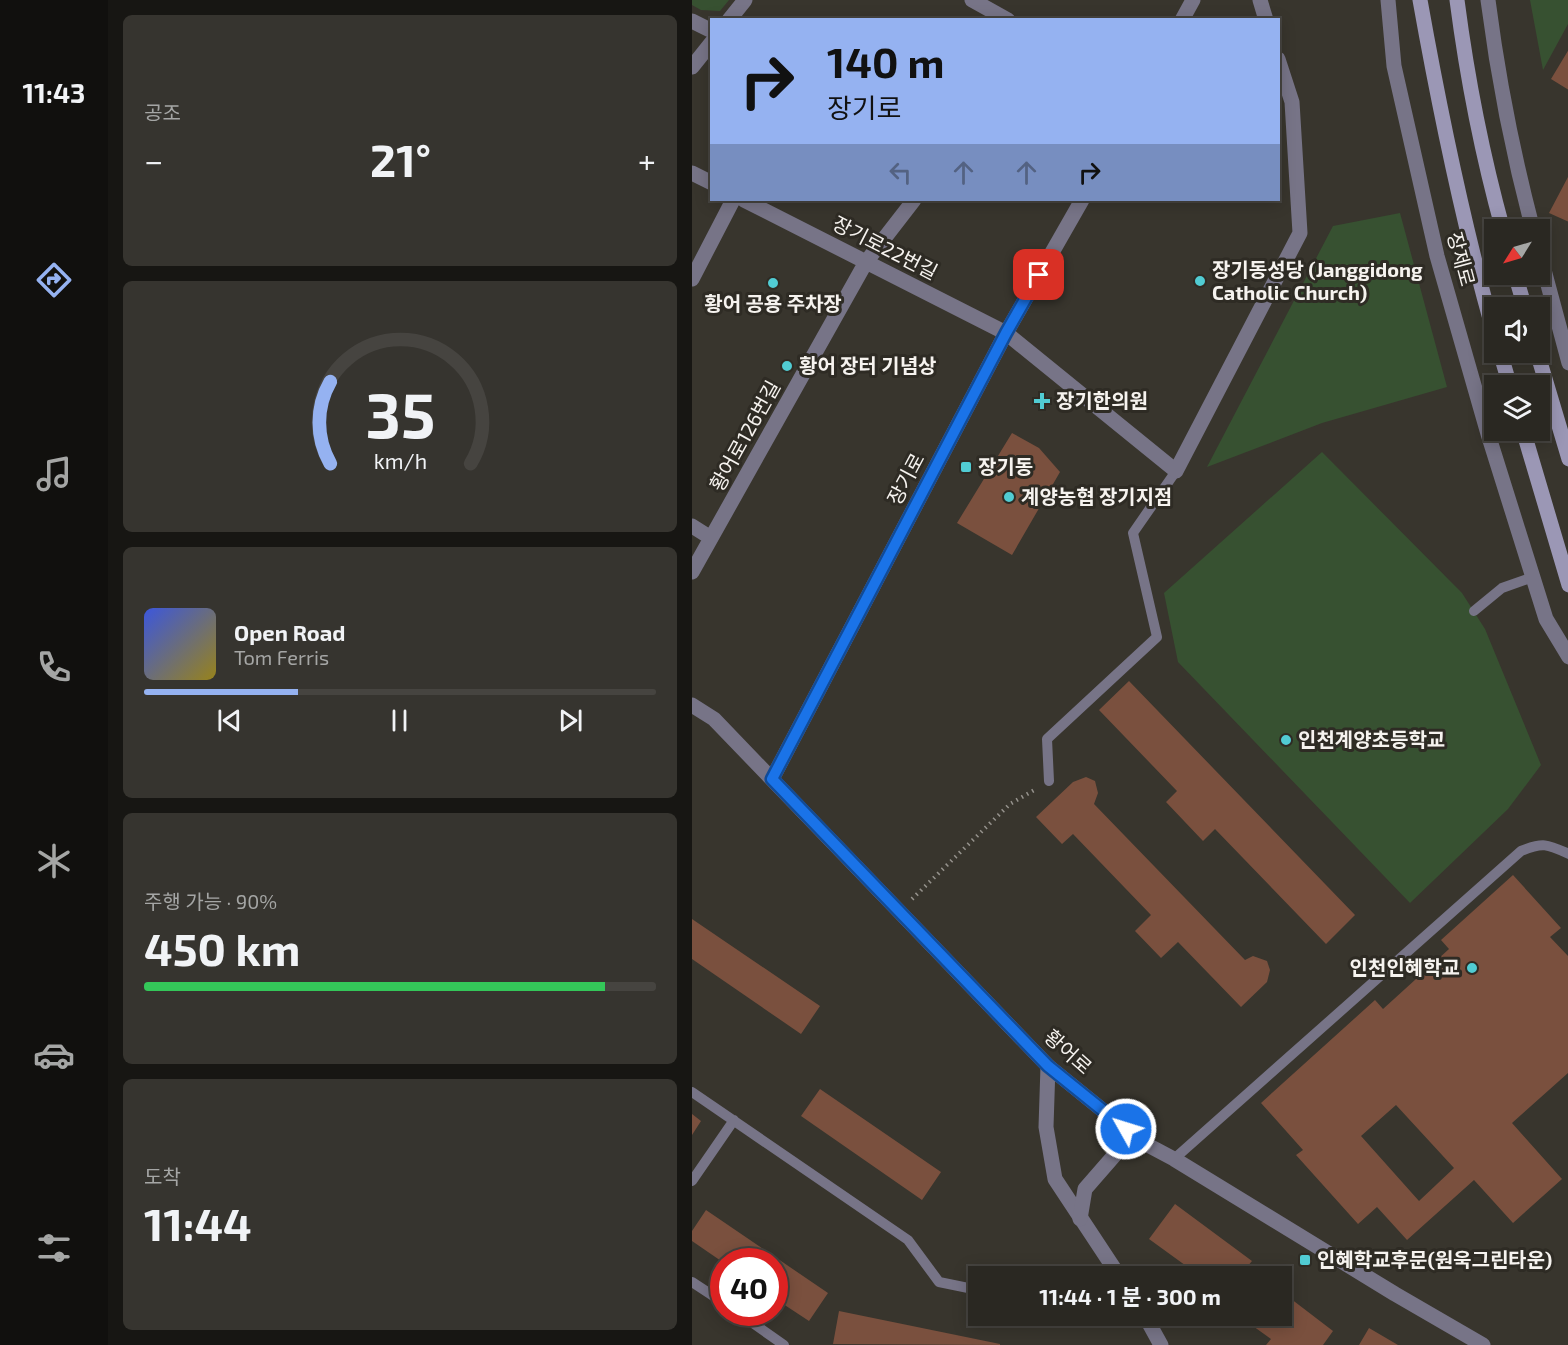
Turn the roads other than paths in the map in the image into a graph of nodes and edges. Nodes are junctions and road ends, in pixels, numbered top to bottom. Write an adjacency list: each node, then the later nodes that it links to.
1 (744, 0): 9 (street)
2 (972, 0): 10 (street)
3 (1193, 0): 11 (street)
4 (1260, 0): 12 (street)
5 (1388, 0): 39 (street, 장제로)
6 (1420, 0): 29 (main road, 장제로)
7 (1457, 0): 24 (main road)
8 (1488, 0): 25 (street)
9 (730, 18)
10 (1004, 18)
11 (1183, 18)
12 (1265, 18)
13 (692, 21): 14 (street)
14 (710, 30)
15 (710, 44): 17 (street)
16 (1280, 65): 35 (street)
17 (692, 67)
18 (692, 173): 19 (street)
19 (710, 182)
20 (732, 201): 27 (street)
21 (746, 201): 26 (street, 장기로22번길)
22 (913, 201): 26 (street, 황어로126번길)
23 (1081, 201): 30 (street, 장기로)
24 (1500, 219)
25 (1530, 219)
26 (866, 262): 30 (street, 장기로22번길); 37 (street, 황어로126번길)
27 (692, 279)
28 (1548, 285): 32 (street)
29 (1484, 298)
30 (1006, 333): 35 (street, 장기로22번길); 44 (street, 장기로)
31 (1540, 363): 34 (main road)
32 (1568, 363)
33 (1526, 441): 40 (main road)
34 (1568, 459)
35 (1176, 471): 45 (lane)
36 (692, 526): 37 (street)
37 (711, 538): 38 (street, 황어로126번길)
38 (692, 572)
39 (1533, 578): 41 (lane); 42 (street, 장제로)
40 (1568, 585)
41 (1474, 611)
42 (1568, 657)
43 (692, 705): 44 (street, 황어로)
44 (772, 779): 47 (street, 황어로)
45 (1049, 781)
46 (1568, 854): 51 (lane)
47 (1048, 1066): 50 (street, 황어로); 53 (street)
48 (692, 1092): 49 (lane)
49 (734, 1120): 52 (lane); 56 (lane)
50 (1142, 1142): 51 (street, 황어로); 53 (street)
51 (1174, 1159): 62 (street, 황어로)
52 (692, 1181)
53 (1080, 1218): 54 (street)
54 (1112, 1266)
55 (692, 1282): 57 (lane)
56 (968, 1288)
57 (710, 1294)
58 (757, 1326): 60 (lane)
59 (1150, 1326): 61 (street)
60 (784, 1345)
61 (1161, 1345)
62 (1483, 1345)

